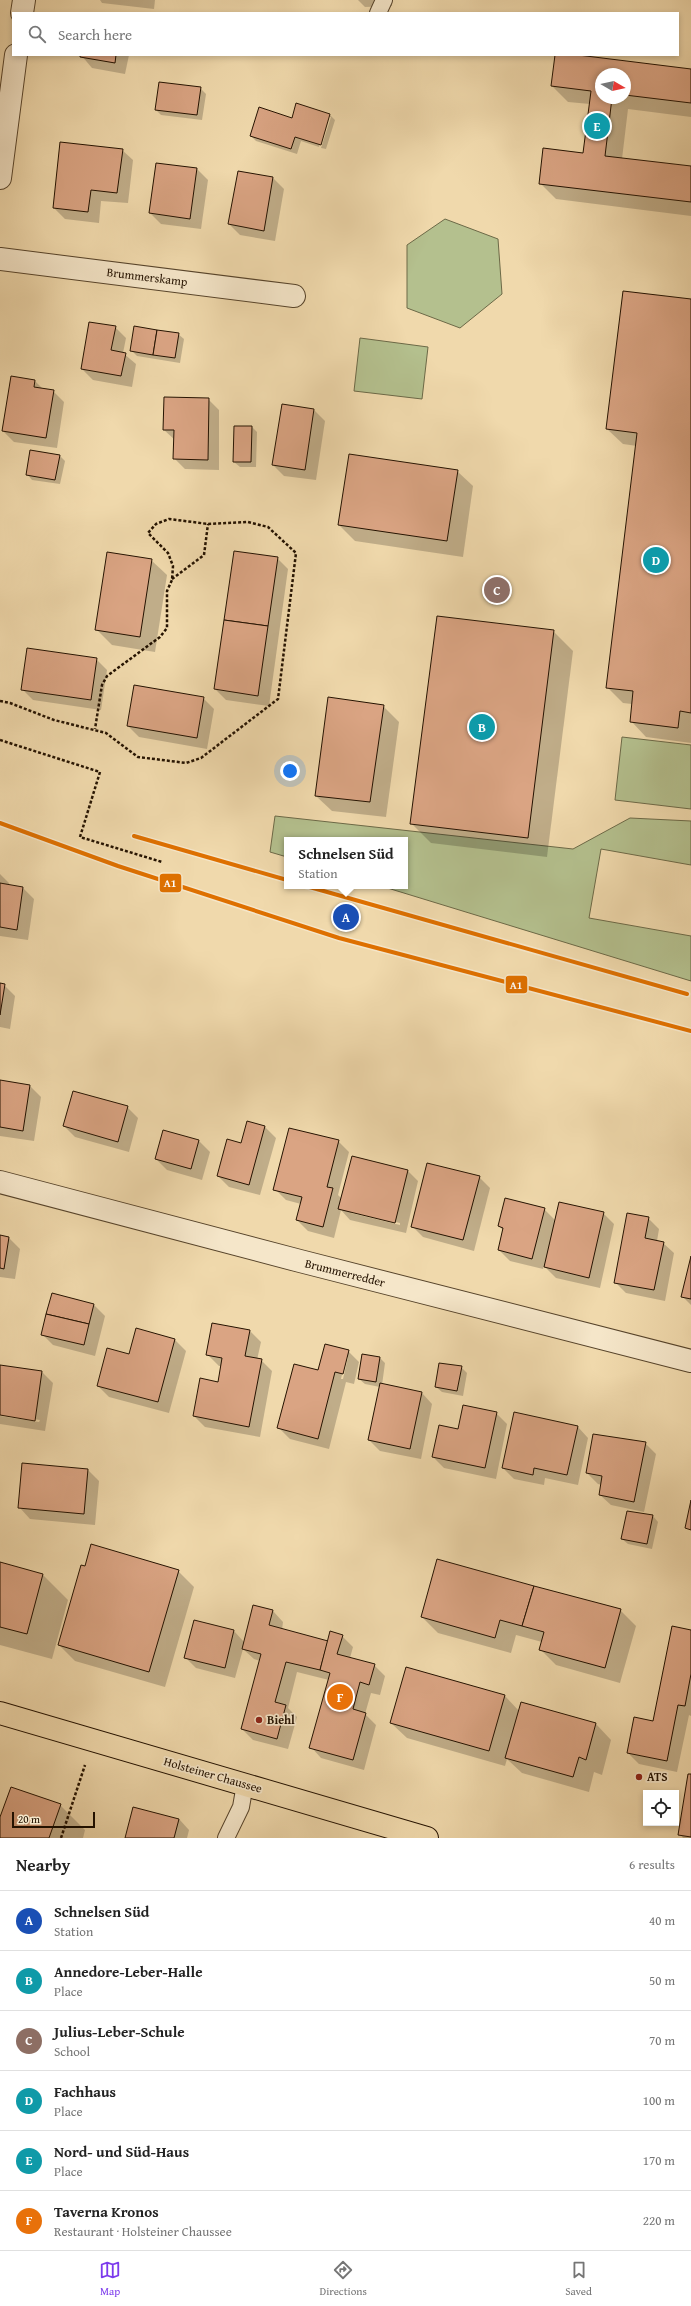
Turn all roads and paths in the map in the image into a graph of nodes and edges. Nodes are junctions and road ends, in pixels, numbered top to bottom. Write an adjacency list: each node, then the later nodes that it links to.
1 (24, 0): 3 (street)
2 (384, 0): 4 (lane)
3 (22, 12)
4 (378, 12)
5 (16, 56): 6 (street)
6 (3, 132): 7 (street)
7 (0, 178)
8 (0, 259): 9 (street, Brummerskamp)
9 (294, 296)
10 (208, 524): 11 (path); 11 (path); 13 (path)
11 (172, 580): 13 (path)
12 (0, 701): 13 (path)
13 (95, 729)
14 (0, 740): 15 (path)
15 (162, 862)
16 (0, 1182): 17 (street, Brummerredder)
17 (691, 1361)
18 (0, 1713): 19 (main road, Holsteiner Chaussee)
19 (93, 1739): 20 (main road, Holsteiner Chaussee); 21 (path)
20 (245, 1784): 22 (lane); 23 (main road, Holsteiner Chaussee)
21 (61, 1838)
22 (226, 1838)
23 (426, 1838)

